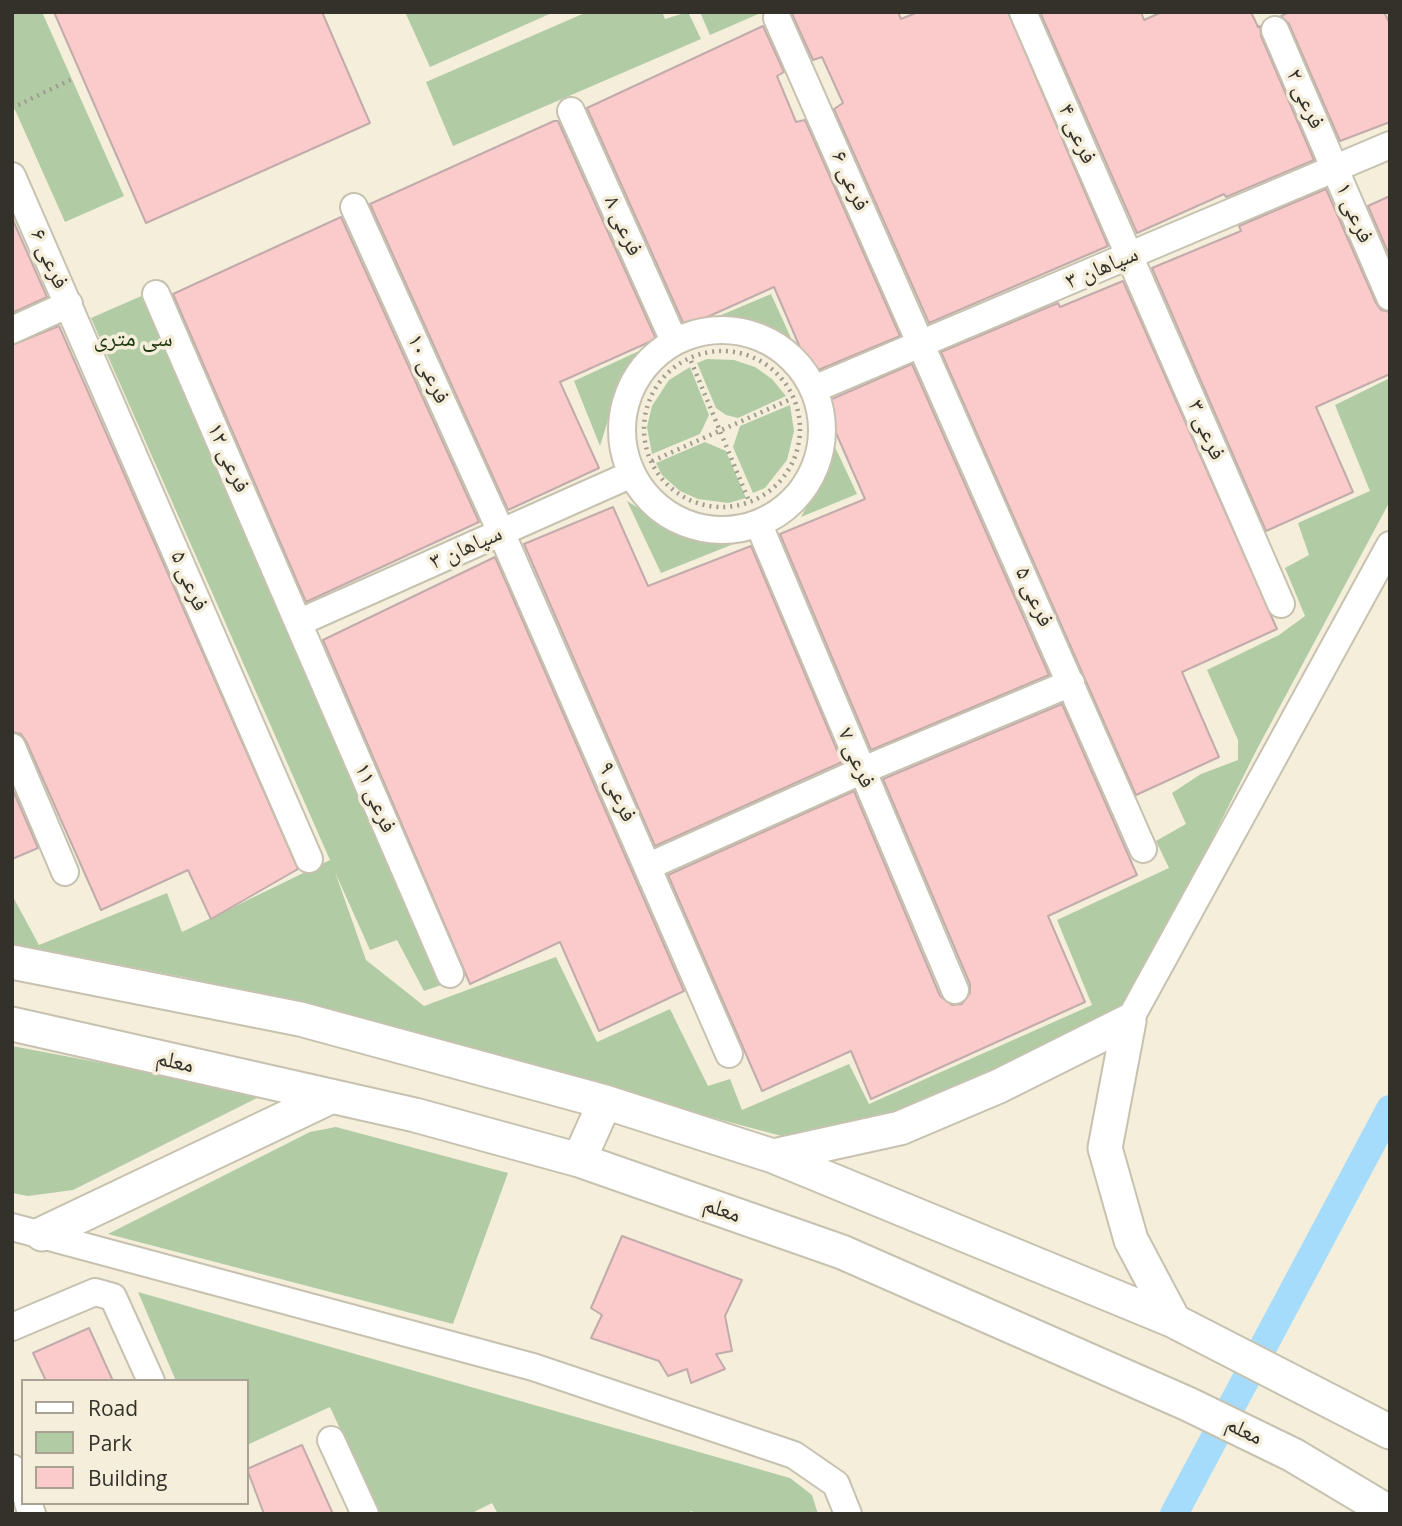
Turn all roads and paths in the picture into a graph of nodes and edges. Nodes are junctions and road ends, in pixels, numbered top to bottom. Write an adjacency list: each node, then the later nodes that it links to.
1 (1023, 12): 11 (street, فرعی ۴)
2 (777, 18): 16 (street, فرعی ۶)
3 (1275, 30): 8 (street, فرعی ۲)
4 (72, 79): 5 (path)
5 (12, 108)
6 (571, 111): 17 (street, فرعی ۸)
7 (1390, 145): 8 (street, سپاهان ۳)
8 (1335, 168): 11 (street, سپاهان ۳); 13 (street, فرعی ۱)
9 (12, 176): 14 (street, فرعی ۶)
10 (354, 207): 22 (street, فرعی ۱۰)
11 (1130, 256): 16 (street, سپاهان ۳); 24 (street, فرعی ۳)
12 (156, 293): 25 (street, فرعی ۱۲)
13 (1390, 297)
14 (69, 304): 15 (street); 30 (street, فرعی ۵)
15 (12, 330)
16 (923, 345): 18 (street, سپاهان ۳); 26 (street, فرعی ۵)
17 (682, 350): 18 (path); 18 (street); 19 (path); 20 (path); 20 (street)
18 (803, 393): 19 (path); 21 (path); 21 (street)
19 (720, 430): 20 (path); 21 (path)
20 (642, 468): 21 (path); 21 (street); 22 (street, سپاهان ۳)
21 (755, 513): 28 (street, فرعی ۷)
22 (501, 532): 25 (street, سپاهان ۳); 31 (street, فرعی ۹)
23 (1390, 545): 36 (street)
24 (1281, 604)
25 (300, 622): 34 (street, فرعی ۱۱)
26 (1071, 682): 28 (street); 29 (street, فرعی ۵)
27 (12, 747): 32 (street)
28 (861, 771): 31 (street); 35 (street, فرعی ۷)
29 (1143, 849)
30 (309, 859)
31 (649, 866): 38 (street, فرعی ۹)
32 (65, 872)
33 (12, 962): 40 (main road)
34 (450, 974)
35 (955, 990)
36 (1129, 1021): 41 (main road); 44 (main road)
37 (12, 1024): 39 (main road, معلم)
38 (729, 1054)
39 (330, 1097): 42 (main road, معلم); 43 (main road)
40 (605, 1102): 41 (main road); 42 (main road)
41 (773, 1156): 44 (main road)
42 (579, 1160): 51 (main road, معلم)
43 (27, 1231): 53 (street)
44 (1174, 1321): 47 (main road)
45 (12, 1327): 46 (street)
46 (150, 1379)
47 (1390, 1432)
48 (331, 1440): 52 (street)
49 (12, 1468): 50 (street)
50 (21, 1488)
51 (1390, 1513)
52 (365, 1514)
53 (848, 1514)

